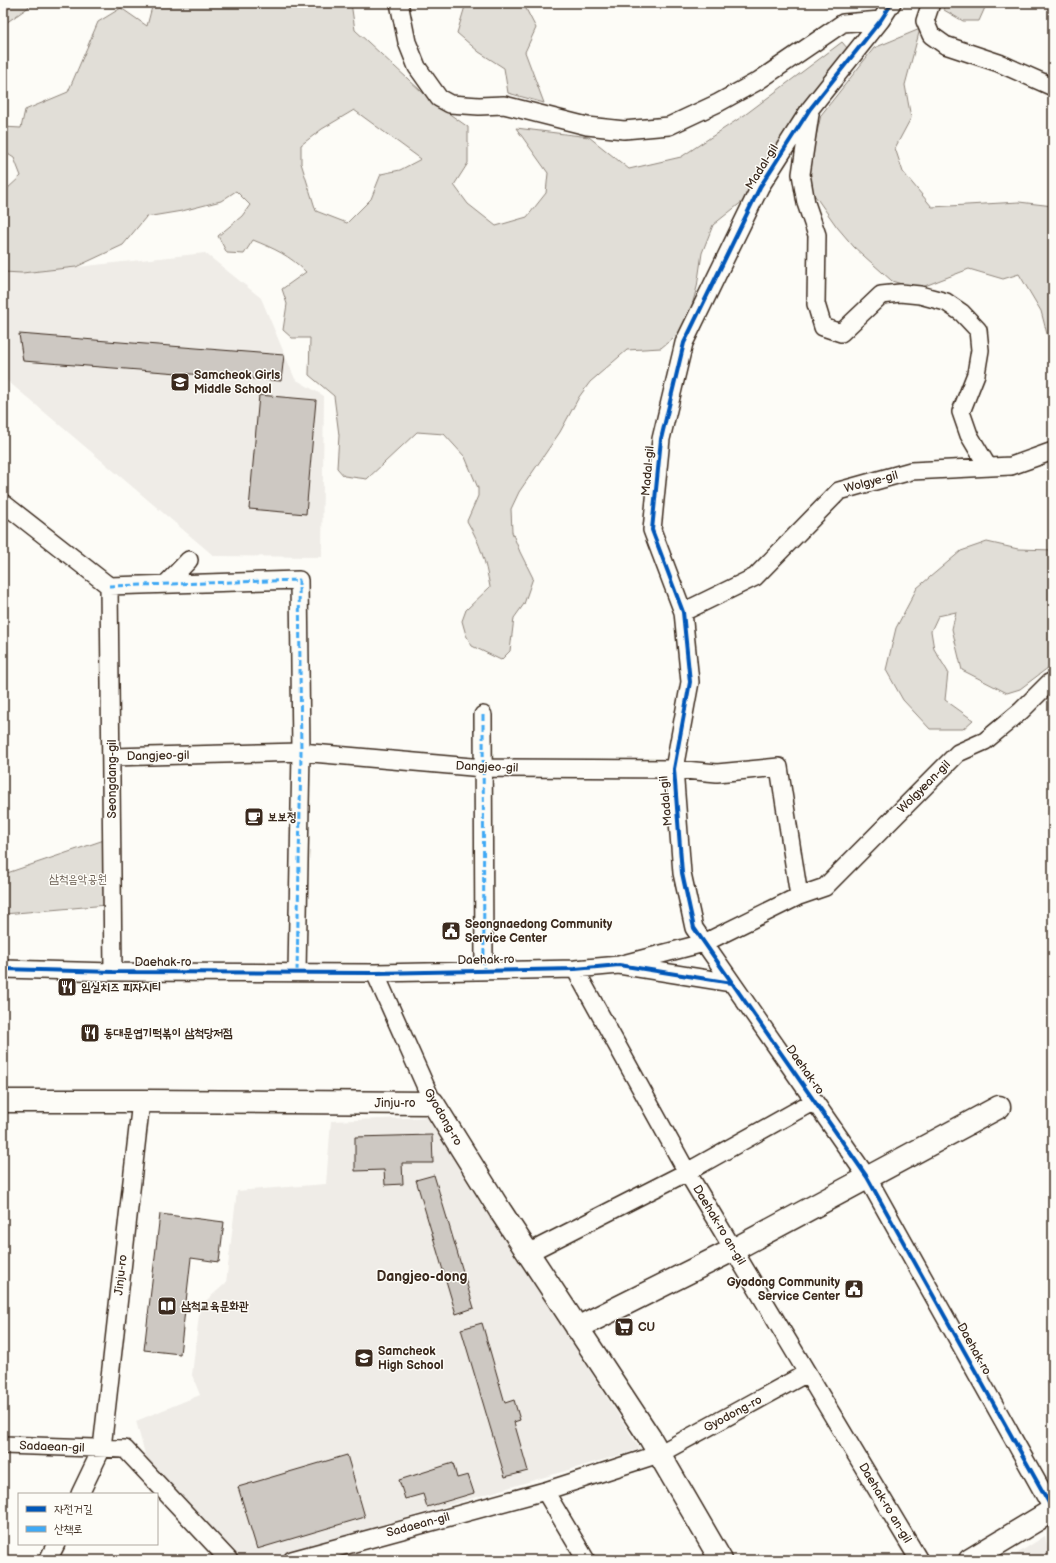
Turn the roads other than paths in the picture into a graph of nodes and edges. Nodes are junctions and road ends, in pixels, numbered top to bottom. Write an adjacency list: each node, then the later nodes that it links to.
1 (399, 3): 4 (street)
2 (892, 3): 4 (street, Madal-gil)
3 (931, 3): 5 (street)
4 (881, 20): 6 (street, Madal-gil)
5 (1053, 87)
6 (810, 109): 8 (street); 13 (street, Madal-gil)
7 (1053, 451): 8 (street, Wolgye-gil)
8 (988, 467): 13 (street, Wolgye-gil)
9 (3, 503): 12 (street)
10 (189, 560): 11 (street)
11 (166, 584): 12 (street); 16 (street)
12 (110, 586): 17 (street, Seongdang-gil)
13 (683, 612): 19 (street, Madal-gil)
14 (1053, 681): 20 (street, Wolgyean-gil)
15 (484, 715): 18 (street, Daehak-ro)
16 (301, 752): 17 (street, Dangjeo-gil); 18 (street, Dangjeo-gil); 27 (street)
17 (112, 757): 26 (street, Seongdang-gil)
18 (483, 768): 19 (street, Dangjeo-gil); 25 (street, Daehak-ro)
19 (674, 769): 20 (street); 21 (street, Madal-gil)
20 (799, 896): 21 (street, Wolgyean-gil)
21 (704, 943): 22 (street, Daehak-ro); 29 (street, Madal-gil)
22 (619, 965): 24 (street, Daehak-ro); 29 (street, Daehak-ro)
23 (3, 969): 26 (street, Daehak-ro)
24 (574, 969): 25 (street, Daehak-ro); 35 (street, Daehak-ro an-gil)
25 (484, 970): 28 (street, Daehak-ro)
26 (112, 972): 27 (street, Daehak-ro)
27 (297, 972): 28 (street, Daehak-ro)
28 (374, 973): 33 (street, Gyodong-ro)
29 (732, 983): 32 (street, Daehak-ro)
30 (3, 1101): 31 (street, Jinju-ro)
31 (141, 1101): 33 (street, Jinju-ro); 42 (street, Jinju-ro)
32 (814, 1101): 35 (street, Daehak-ro); 36 (street, Daehak-ro)
33 (433, 1103): 38 (street, Gyodong-ro)
34 (999, 1107): 36 (street)
35 (687, 1172): 37 (street, Daehak-ro an-gil); 38 (street)
36 (867, 1177): 37 (street); 46 (street, Daehak-ro)
37 (733, 1250): 39 (street); 40 (street, Daehak-ro an-gil)
38 (528, 1253): 39 (street, Gyodong-ro)
39 (577, 1328): 43 (street, Gyodong-ro)
40 (808, 1374): 43 (street, Gyodong-ro); 53 (street, Daehak-ro an-gil)
41 (3, 1445): 42 (street, Sadaean-gil)
42 (102, 1448): 45 (street, Sadaean-gil); 49 (street, Sadaean-gil)
43 (659, 1454): 44 (street, Gyodong-ro); 52 (street, Gyodong-ro)
44 (545, 1491): 50 (street, Sadaean-gil); 51 (street)
45 (80, 1493)
46 (1053, 1510): 54 (street)
47 (56, 1545): 48 (street)
48 (48, 1560)
49 (229, 1560)
50 (292, 1560)
51 (586, 1560)
52 (721, 1560)
53 (920, 1560)
54 (970, 1560)

